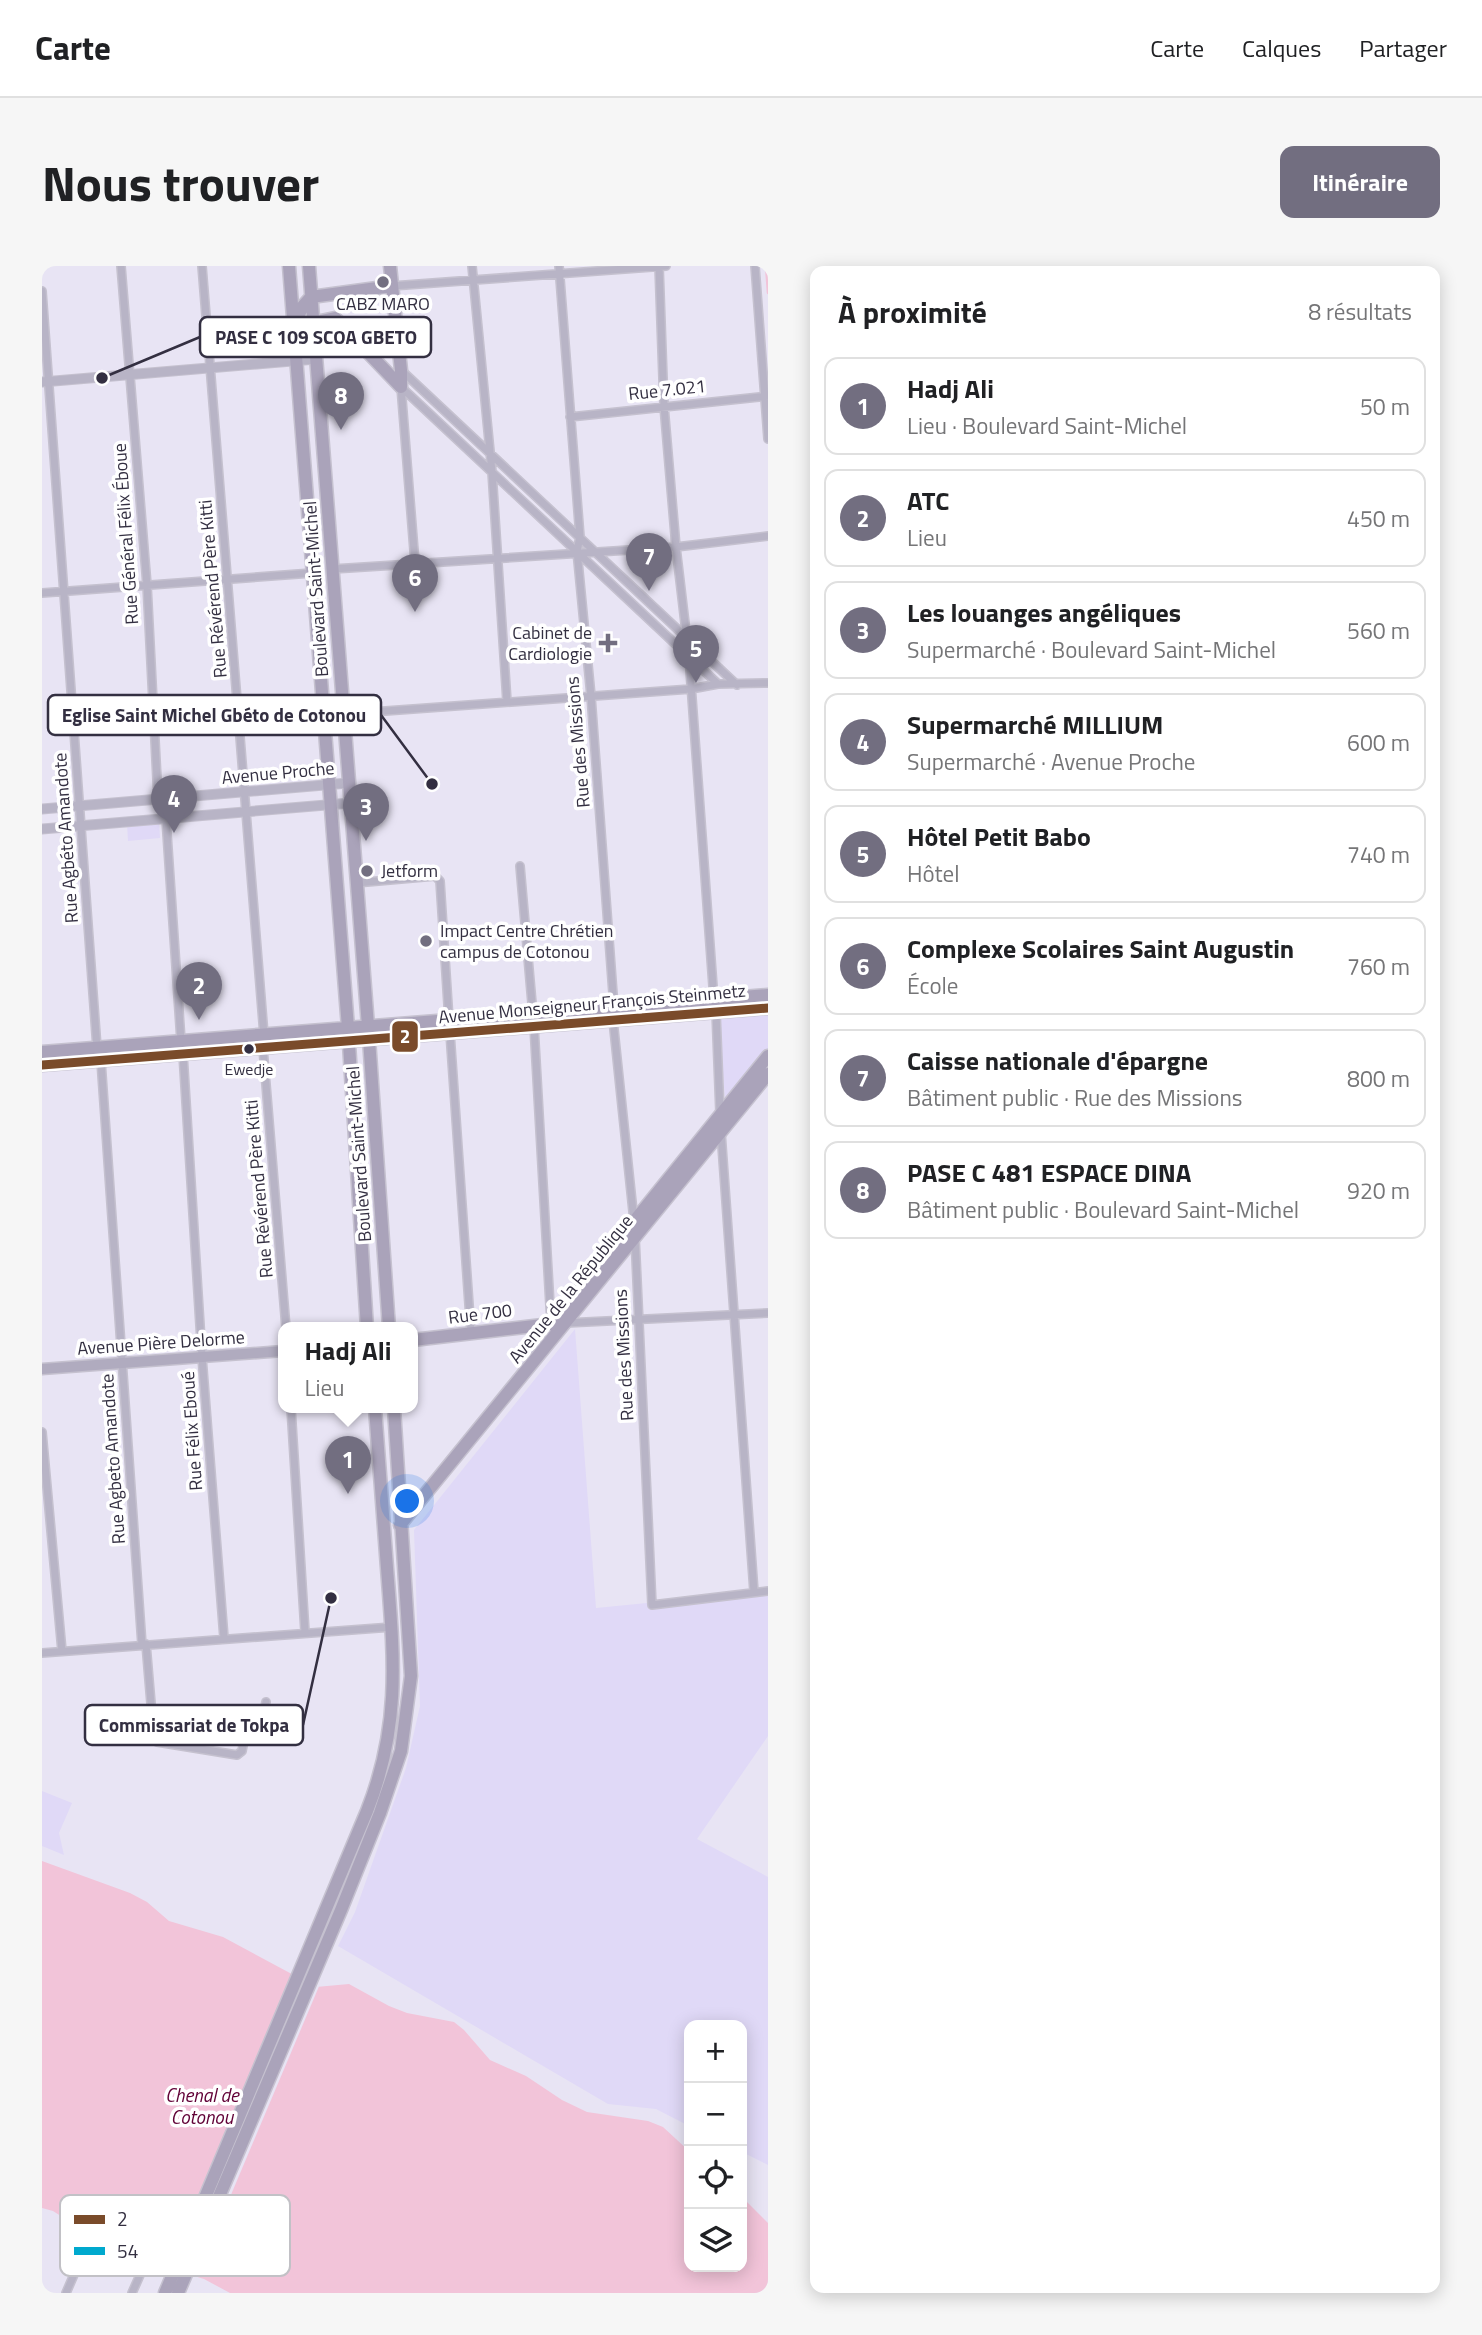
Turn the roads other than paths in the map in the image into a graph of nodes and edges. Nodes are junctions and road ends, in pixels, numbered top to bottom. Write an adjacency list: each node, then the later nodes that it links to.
1 (121, 266): 22 (street, Rue Général Félix Éboue)
2 (202, 266): 20 (street, Rue Révérend Père Kitti)
3 (289, 266): 15 (main road, Boulevard Saint-Michel)
4 (309, 266): 14 (main road, Boulevard Saint-Michel)
5 (390, 266): 12 (main road)
6 (472, 266): 11 (street)
7 (659, 266): 8 (street); 10 (street); 26 (street)
8 (666, 266)
9 (755, 266): 25 (street)
10 (559, 270): 11 (street); 27 (street, Rue des Missions)
11 (473, 280): 12 (street); 29 (street)
12 (391, 286): 14 (main road); 21 (main road)
13 (42, 291): 23 (street, Rue Agbéto Amandote)
14 (311, 297): 15 (main road); 16 (main road, Boulevard Saint-Michel)
15 (295, 325): 18 (main road, Boulevard Saint-Michel)
16 (313, 329): 17 (main road, Boulevard Saint-Michel); 19 (main road)
17 (316, 359): 18 (street); 38 (main road, Boulevard Saint-Michel)
18 (295, 360): 20 (street); 39 (main road, Boulevard Saint-Michel)
19 (378, 361): 21 (main road); 24 (main road)
20 (211, 370): 22 (street); 40 (street, Rue Révérend Père Kitti)
21 (401, 370): 24 (main road); 29 (street)
22 (130, 376): 23 (street); 41 (street, Rue Général Félix Éboue)
23 (45, 382): 42 (street, Rue Agbéto Amandote)
24 (401, 387): 30 (street); 37 (street)
25 (766, 396): 26 (street, Rue 7.021); 28 (street)
26 (664, 406): 27 (street, Rue 7.021); 33 (street)
27 (570, 416): 32 (street, Rue des Missions)
28 (768, 439)
29 (490, 452): 30 (street); 32 (street)
30 (492, 472): 34 (street); 36 (street)
31 (768, 536): 33 (street)
32 (580, 537): 34 (street, Rue des Missions); 35 (street)
33 (676, 547): 35 (street); 44 (street)
34 (577, 551): 35 (street); 36 (street); 45 (street); 50 (street, Rue des Missions)
35 (595, 551): 44 (street)
36 (497, 556): 37 (street); 51 (street)
37 (415, 563): 38 (street)
38 (333, 569): 52 (main road, Boulevard Saint-Michel)
39 (313, 573): 40 (street); 54 (main road, Boulevard Saint-Michel)
40 (228, 579): 41 (street); 55 (street, Rue Révérend Père Kitti)
41 (147, 585): 42 (street); 56 (street, Rue Général Félix Éboue)
42 (64, 592): 43 (street); 59 (street, Rue Agbéto Amandote)
43 (42, 593)
44 (687, 638): 45 (street); 48 (street)
45 (689, 657): 47 (street); 49 (street)
46 (768, 683): 48 (street)
47 (718, 684): 48 (street); 49 (street)
48 (737, 685)
49 (691, 689): 50 (street); 68 (street)
50 (591, 696): 51 (street); 70 (street, Rue des Missions)
51 (508, 702): 52 (street)
52 (344, 714): 53 (main road, Boulevard Saint-Michel)
53 (348, 783): 54 (street, Avenue Proche); 57 (main road, Boulevard Saint-Michel)
54 (329, 784): 55 (street, Avenue Proche); 58 (main road, Boulevard Saint-Michel)
55 (245, 792): 56 (street, Avenue Proche); 61 (street, Rue Révérend Père Kitti)
56 (158, 799): 59 (street, Avenue Proche)
57 (350, 803): 58 (street, Avenue Proche); 66 (main road, Boulevard Saint-Michel)
58 (331, 805): 61 (street, Avenue Proche); 74 (main road, Boulevard Saint-Michel)
59 (80, 806): 60 (street, Avenue Proche); 63 (street, Rue Agbéto Amandote)
60 (42, 809)
61 (246, 812): 62 (street, Avenue Proche); 75 (street, Rue Révérend Père Kitti)
62 (166, 819): 63 (street, Avenue Proche); 76 (street, Rue Félix Eboué)
63 (81, 825): 64 (street, Avenue Proche); 78 (street, Rue Agbéto Amandote)
64 (42, 829)
65 (520, 866): 71 (street)
66 (356, 883): 72 (street); 73 (main road, Boulevard Saint-Michel)
67 (768, 995): 68 (main road, Avenue Monseigneur François Steinmetz)
68 (715, 1006): 69 (main road, Avenue Monseigneur François Steinmetz); 70 (main road, Avenue Monseigneur François Steinmetz); 82 (street)
69 (768, 1007)
70 (614, 1014): 71 (main road, Avenue Monseigneur François Steinmetz); 84 (street, Rue des Missions)
71 (533, 1020): 72 (main road, Avenue Monseigneur François Steinmetz); 93 (street)
72 (449, 1027): 73 (main road, Avenue Monseigneur François Steinmetz); 94 (street)
73 (368, 1033): 74 (main road, Avenue Monseigneur François Steinmetz); 91 (main road, Boulevard Saint-Michel)
74 (349, 1035): 75 (main road, Avenue Monseigneur François Steinmetz); 90 (main road, Boulevard Saint-Michel)
75 (264, 1041): 76 (main road, Avenue Monseigneur François Steinmetz); 89 (street, Rue Révérend Père Kitti)
76 (182, 1048): 78 (main road, Avenue Monseigneur François Steinmetz); 97 (street, Rue Félix Eboué)
77 (42, 1052): 78 (main road, Avenue Monseigneur François Steinmetz)
78 (99, 1054): 80 (main road, Avenue Monseigneur François Steinmetz); 98 (street, Rue Agbeto Amandote)
79 (768, 1056): 82 (main road, Avenue de la République)
80 (42, 1065)
81 (768, 1074): 83 (main road, Avenue de la République)
82 (720, 1115): 83 (street); 84 (main road, Avenue de la République)
83 (721, 1132): 85 (main road, Avenue de la République); 87 (street)
84 (634, 1221): 85 (street, Rue des Missions); 93 (main road, Avenue de la République)
85 (635, 1237): 88 (street, Rue des Missions); 92 (main road, Avenue de la République)
86 (768, 1313): 87 (street)
87 (734, 1315): 88 (street); 106 (street)
88 (638, 1320): 92 (street); 106 (street, Rue des Missions)
89 (286, 1322)
90 (367, 1322)
91 (389, 1322)
92 (565, 1323): 93 (street); 104 (main road, Avenue de la République)
93 (551, 1324): 94 (main road, Rue 700)
94 (471, 1333): 95 (main road, Rue 700)
95 (418, 1339)
96 (278, 1351): 97 (main road, Avenue Pière Delorme)
97 (202, 1357): 98 (main road, Avenue Pière Delorme); 109 (street, Rue Félix Eboué)
98 (121, 1363): 99 (main road, Avenue Pière Delorme); 110 (street, Rue Agbeto Amandote)
99 (42, 1369)
100 (291, 1413): 108 (street)
101 (375, 1413): 107 (main road)
102 (394, 1413): 104 (main road)
103 (42, 1432): 111 (street)
104 (400, 1525): 115 (main road)
105 (768, 1591): 106 (street)
106 (754, 1592)
107 (392, 1627): 108 (street); 114 (main road)
108 (305, 1632): 109 (street)
109 (223, 1638): 110 (street)
110 (144, 1645): 111 (street); 113 (street, Rue Agbeto Amandote)
111 (62, 1651): 112 (street)
112 (42, 1653)
113 (266, 1702)
114 (210, 2195)
115 (213, 2195)
116 (73, 2276): 120 (street)
117 (140, 2276): 121 (street)
118 (177, 2276): 119 (main road)
119 (170, 2292)
120 (66, 2293)
121 (132, 2293)

